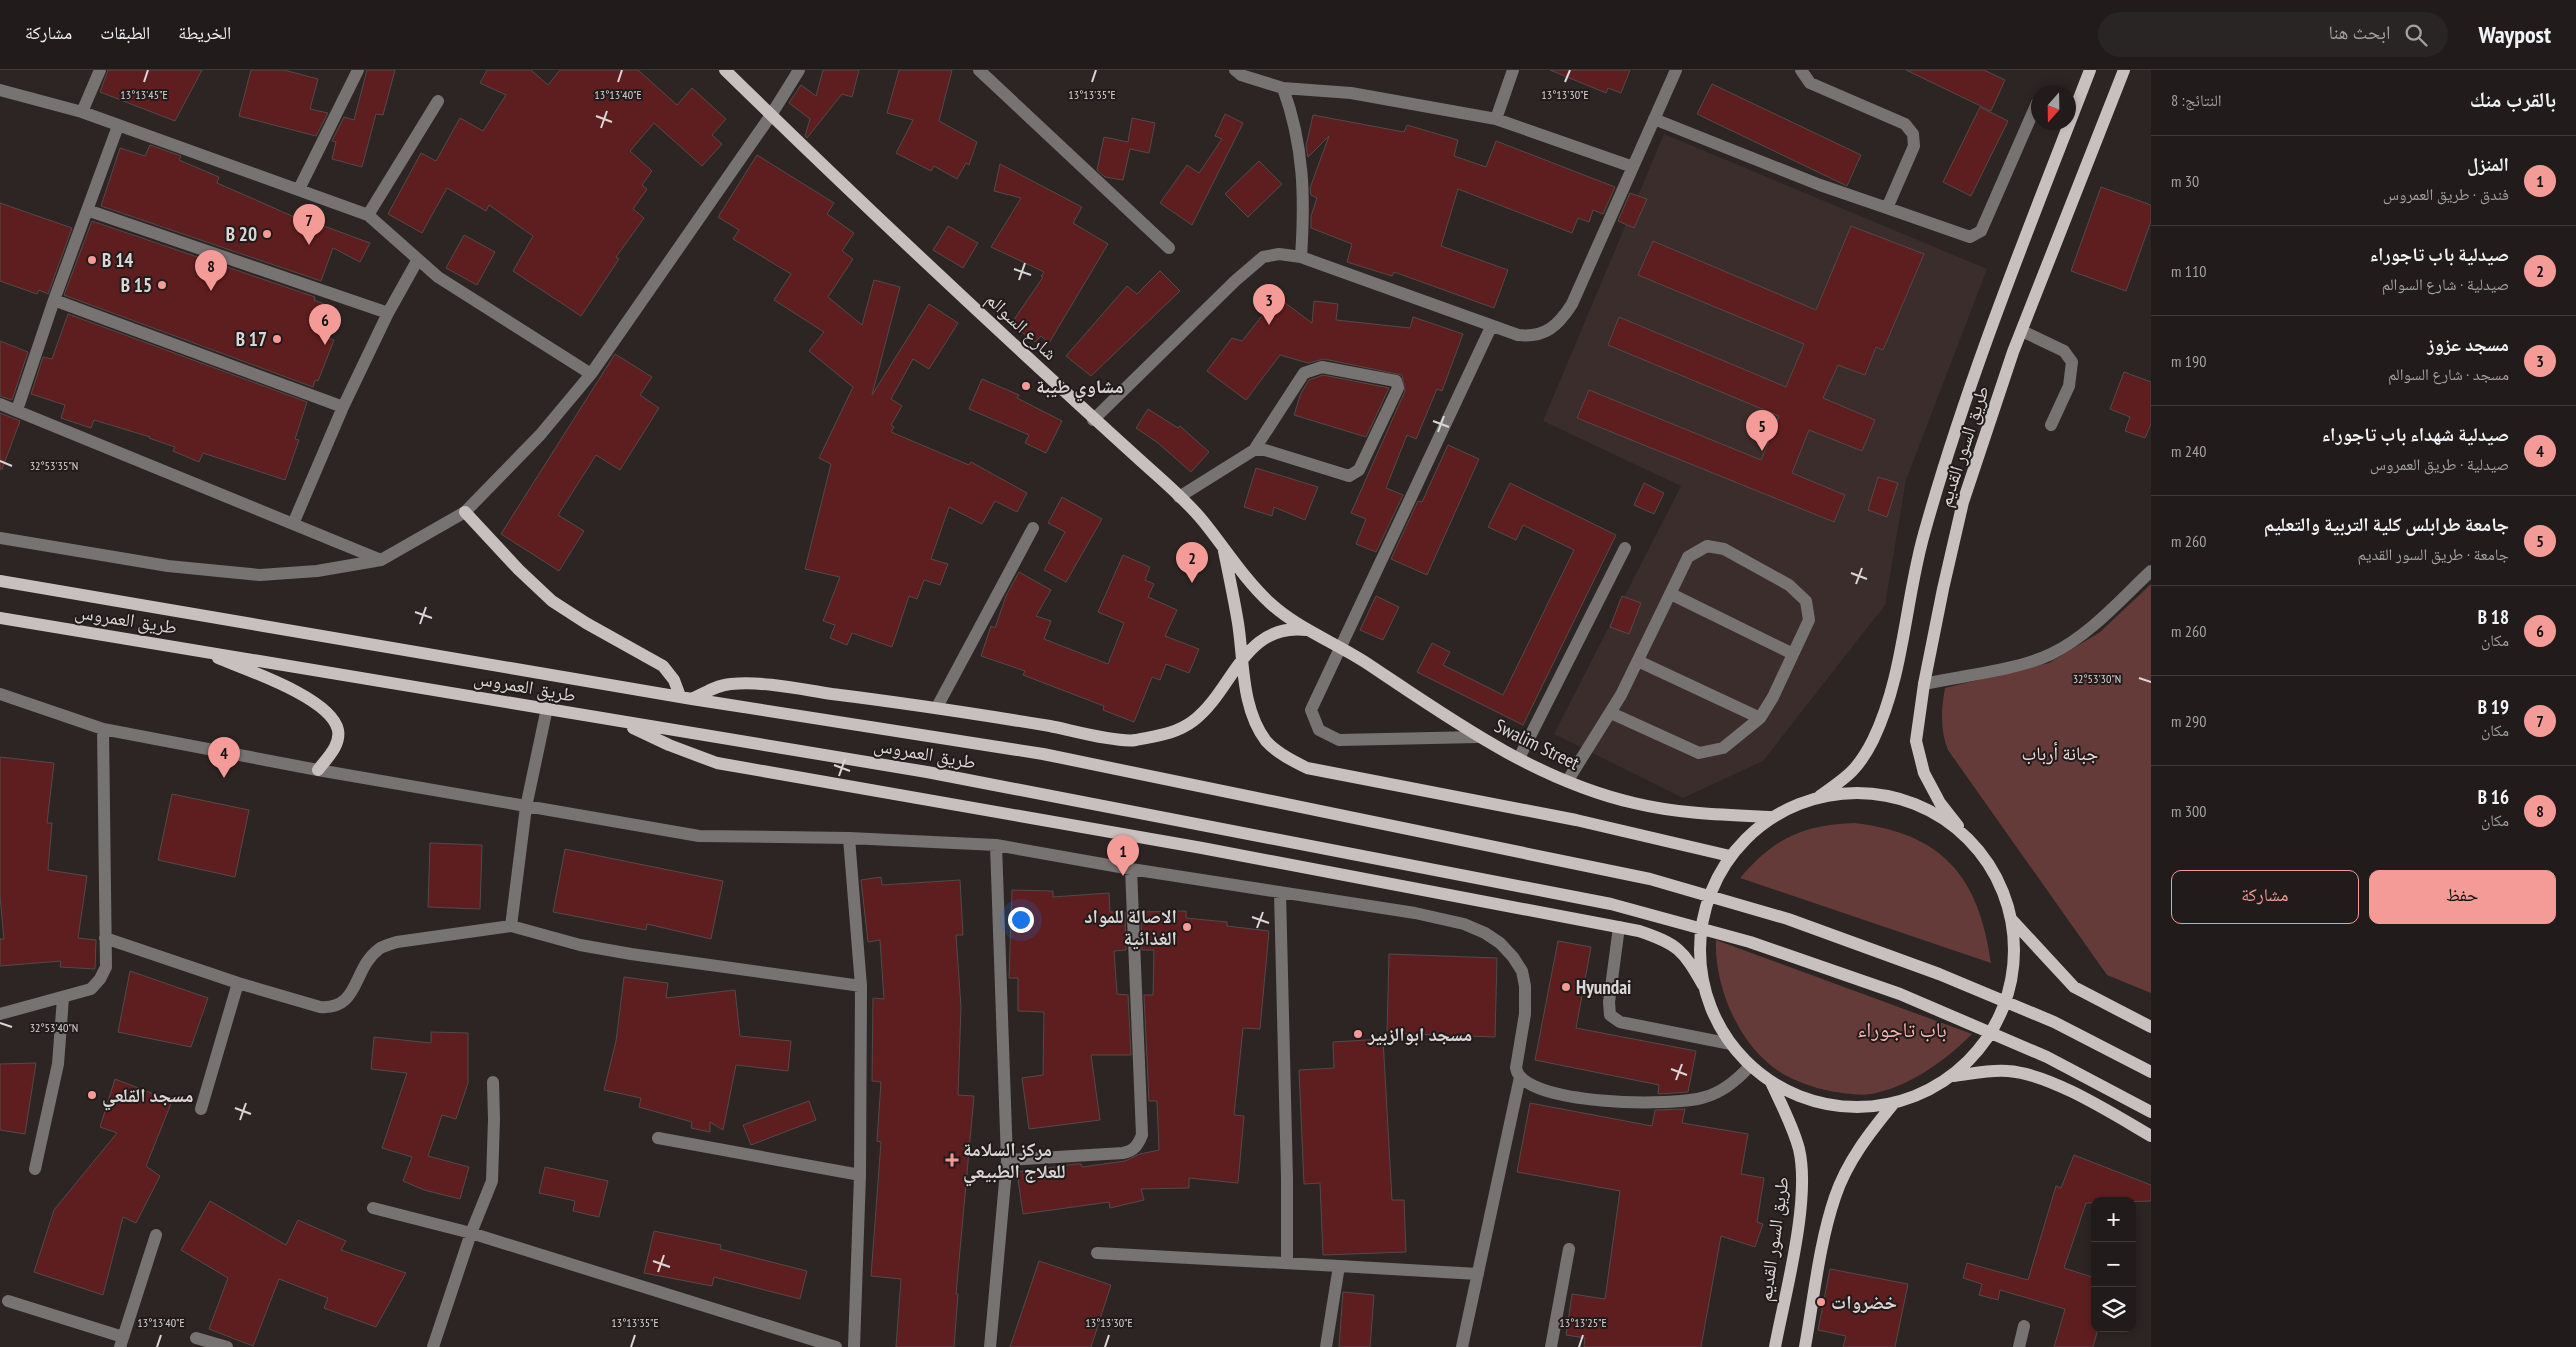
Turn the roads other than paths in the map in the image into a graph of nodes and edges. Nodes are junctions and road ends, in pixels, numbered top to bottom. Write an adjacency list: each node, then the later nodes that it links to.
1 (100, 70): 15 (street)
2 (358, 70): 22 (street)
3 (725, 70): 16 (main road, شارع السوالم)
4 (799, 70): 16 (street)
5 (979, 70): 26 (street)
6 (1235, 70): 12 (street)
7 (1513, 70): 18 (street)
8 (1676, 70): 19 (street)
9 (1800, 70): 23 (street)
10 (2090, 70): 71 (main road, طريق السور القديم)
11 (2124, 70): 32 (main road, طريق السور القديم)
12 (1282, 88): 18 (street); 27 (street)
13 (0, 90): 15 (street)
14 (438, 101): 25 (street)
15 (82, 112): 20 (street)
16 (771, 115): 33 (street); 37 (main road, شارع السوالم)
17 (2031, 117): 23 (street)
18 (1496, 119): 21 (street)
19 (1654, 119): 21 (street); 23 (street)
20 (118, 126): 22 (street); 24 (street)
21 (1633, 167): 31 (street)
22 (299, 189): 25 (street)
23 (1887, 208)
24 (87, 210): 29 (street); 30 (street)
25 (368, 215): 28 (street)
26 (1169, 248)
27 (1301, 258): 31 (street); 37 (street)
28 (417, 261): 30 (street); 33 (street)
29 (54, 300): 35 (street); 36 (street)
30 (388, 313): 35 (street)
31 (1491, 327): 53 (street)
32 (2022, 331): 38 (street); 58 (main road, طريق السور القديم)
33 (591, 374): 41 (street)
34 (0, 404): 36 (street)
35 (343, 407): 42 (street)
36 (17, 410): 42 (street)
37 (1093, 420): 40 (main road, شارع السوالم)
38 (2050, 425)
39 (1254, 450): 39 (street); 40 (street)
40 (1179, 497): 45 (main road, شارع السوالم)
41 (465, 512): 47 (street); 60 (main road)
42 (294, 524): 47 (street)
43 (1033, 528): 61 (street)
44 (0, 538): 47 (street)
45 (1224, 547): 52 (main road, شارع السوالم); 57 (main road)
46 (1625, 548): 68 (street)
47 (381, 560)
48 (2151, 571): 58 (street)
49 (0, 581): 60 (main road, طريق العمروس)
50 (1671, 594): 55 (street); 55 (street); 56 (street)
51 (0, 618): 54 (main road, طريق العمروس)
52 (1312, 631): 53 (main road, Swalim Street); 57 (main road)
53 (1340, 646): 67 (main road, Swalim Street); 67 (street)
54 (202, 651): 62 (main road, طريق العمروس); 69 (main road)
55 (1794, 654): 64 (street)
56 (1638, 660): 63 (street); 64 (street)
57 (1241, 662): 61 (main road); 77 (main road)
58 (1924, 684): 75 (main road, طريق السور القديم)
59 (0, 694): 66 (street)
60 (686, 697): 61 (main road); 92 (main road, طريق العمروس)
61 (937, 707)
62 (547, 708): 65 (main road, طريق العمروس); 72 (street)
63 (1611, 713): 64 (street); 70 (street)
64 (1760, 718)
65 (620, 721): 82 (main road); 99 (main road, طريق العمروس)
66 (103, 729): 69 (street); 83 (street)
67 (1478, 737): 68 (main road, Swalim Street)
68 (1519, 758): 70 (main road, Swalim Street)
69 (318, 770): 72 (street)
70 (1568, 780): 73 (main road, Swalim Street)
71 (1818, 798): 73 (main road); 75 (main road)
72 (526, 807): 74 (street); 81 (street)
73 (1772, 817): 77 (main road)
74 (849, 838): 76 (street); 86 (street)
75 (1967, 838): 80 (main road)
76 (996, 845): 78 (street); 102 (street)
77 (1730, 856): 85 (main road)
78 (1131, 869): 79 (street); 102 (street)
79 (1280, 892): 94 (street); 110 (street)
80 (2012, 920): 89 (main road); 93 (main road)
81 (511, 926): 84 (street); 86 (street)
82 (1619, 927): 85 (main road); 90 (street)
83 (105, 938): 84 (street); 87 (street)
84 (238, 983): 98 (street)
85 (1703, 984): 90 (main road)
86 (861, 986): 104 (street)
87 (63, 998): 88 (street); 103 (street)
88 (0, 1014)
89 (2151, 1027)
90 (1731, 1044): 91 (main road)
91 (1750, 1067): 94 (street); 96 (main road)
92 (2151, 1072)
93 (1954, 1076): 97 (main road); 100 (main road)
94 (1520, 1077): 112 (street)
95 (493, 1082): 106 (street)
96 (1771, 1082): 97 (main road); 125 (main road, طريق السور القديم)
97 (1894, 1103): 126 (main road)
98 (201, 1109)
99 (2151, 1112)
100 (2151, 1136)
101 (658, 1138): 104 (street)
102 (1007, 1160): 121 (street)
103 (35, 1168)
104 (860, 1175): 120 (street)
105 (373, 1208): 106 (street)
106 (471, 1233): 118 (street); 119 (street)
107 (156, 1235): 116 (street)
108 (1569, 1248): 124 (street)
109 (1097, 1254): 110 (street)
110 (1287, 1263): 111 (street)
111 (1339, 1266): 112 (street); 122 (street)
112 (1478, 1274): 123 (street)
113 (8, 1301): 116 (street)
114 (2024, 1326): 127 (street)
115 (196, 1338): 117 (street)
116 (121, 1342)
117 (227, 1347)
118 (433, 1347)
119 (836, 1347)
120 (854, 1347)
121 (990, 1347)
122 (1326, 1347)
123 (1462, 1347)
124 (1551, 1347)
125 (1775, 1347)
126 (1805, 1347)
127 (2018, 1347)

